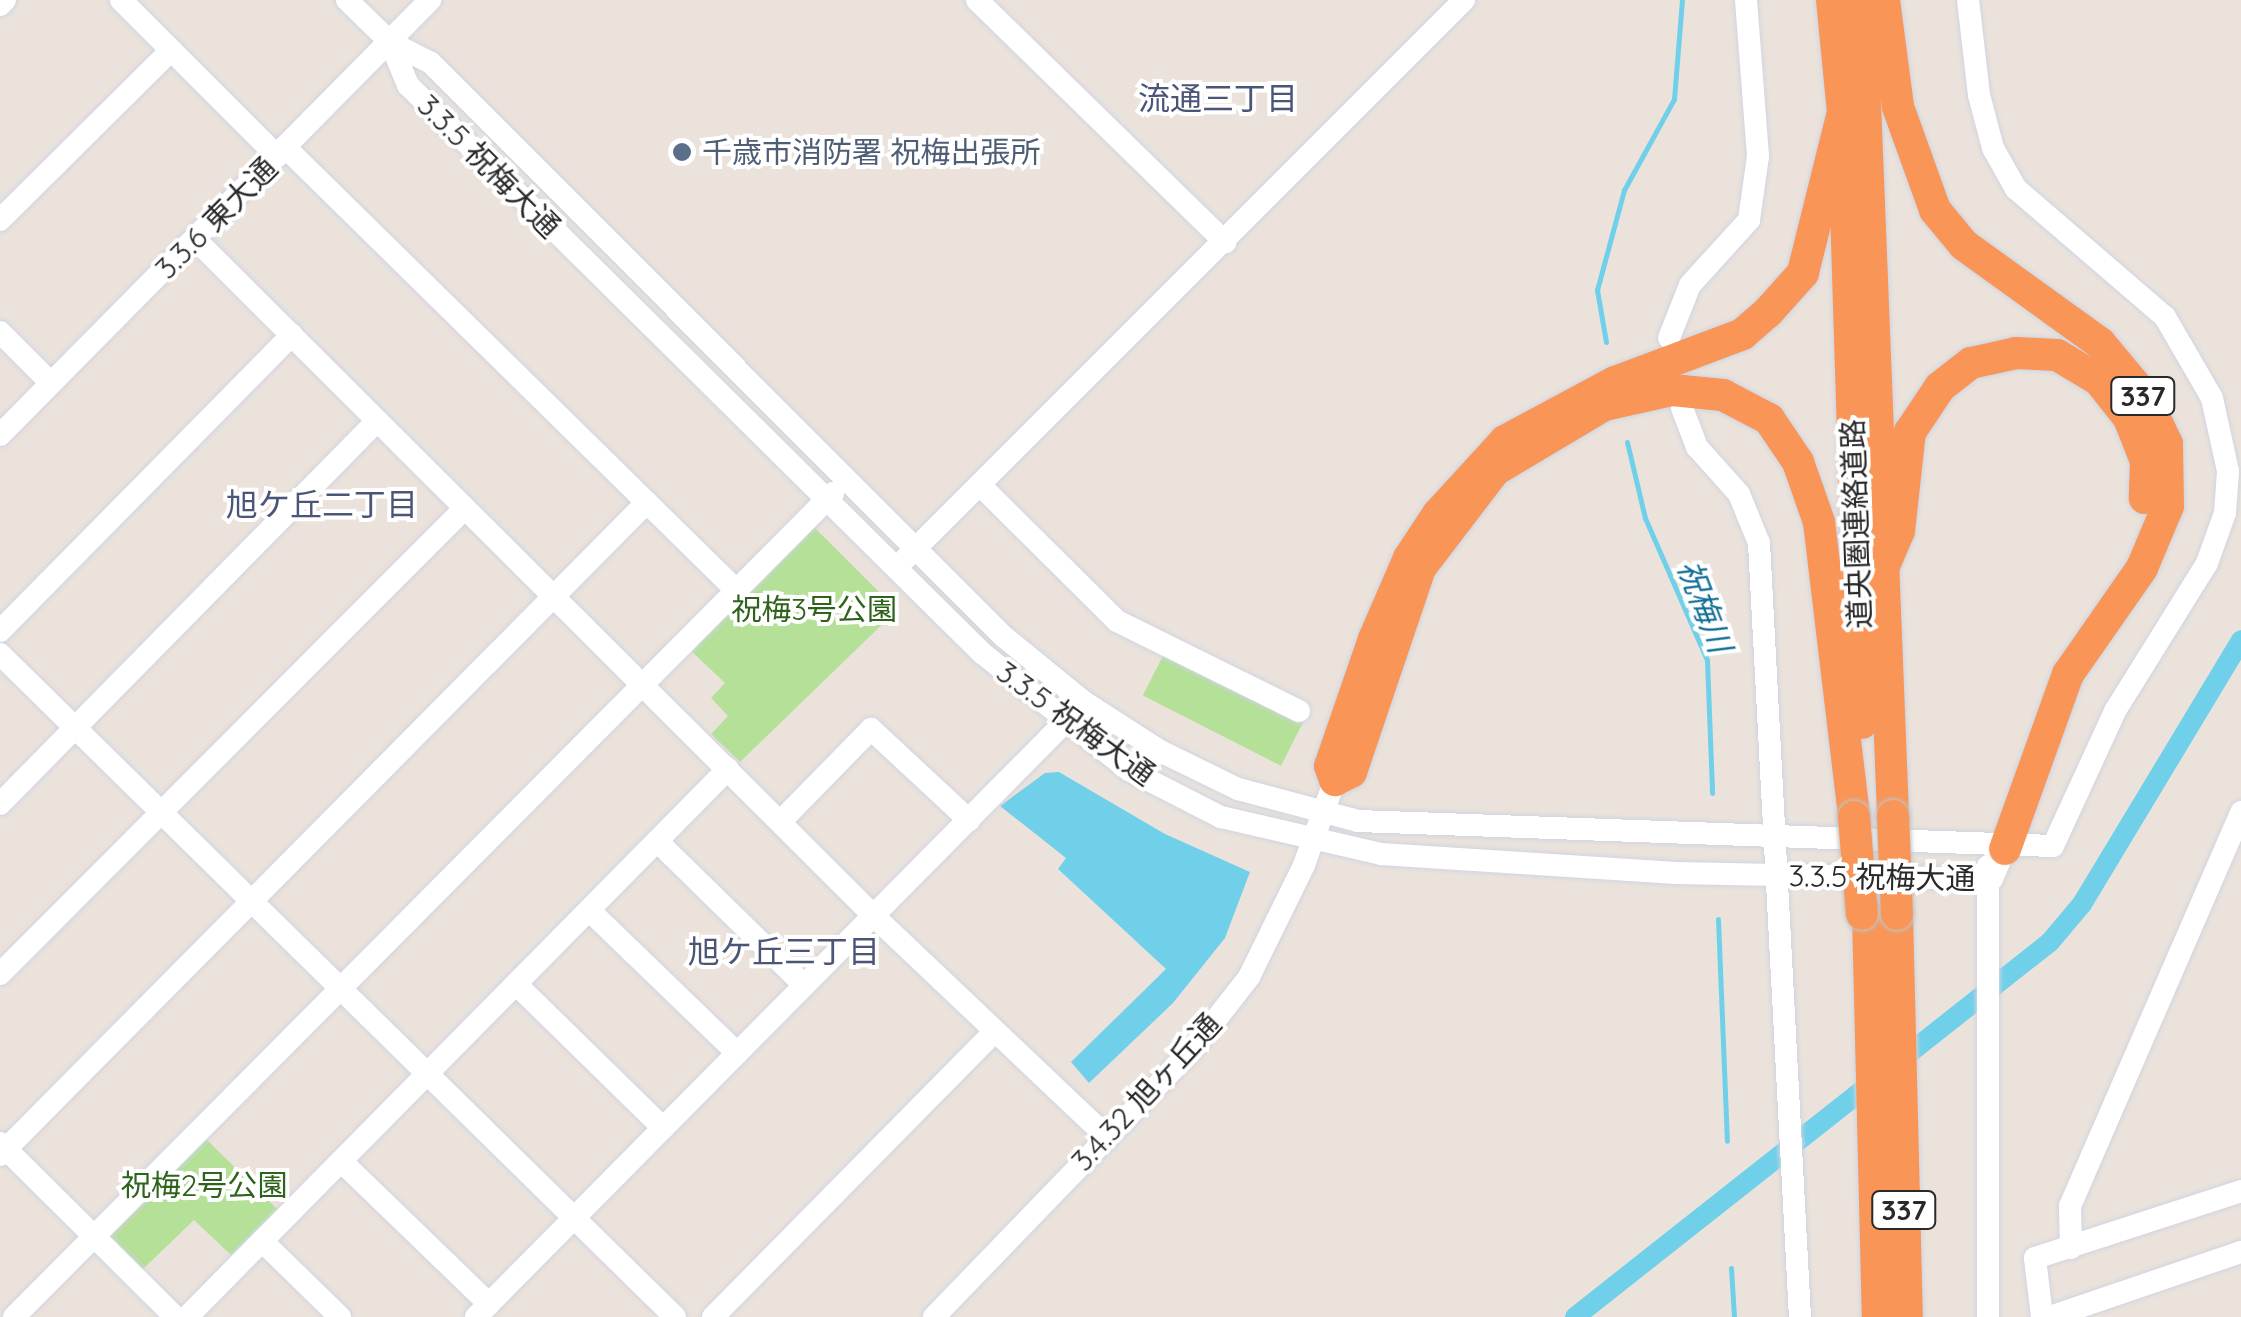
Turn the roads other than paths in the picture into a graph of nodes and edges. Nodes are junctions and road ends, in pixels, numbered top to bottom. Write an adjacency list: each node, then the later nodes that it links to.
1 (121, 0): 12 (street)
2 (347, 0): 11 (street, 3.3.5 祝梅大通)
3 (430, 0): 11 (street, 3.3.6 東大通)
4 (977, 0): 17 (street)
5 (1464, 0): 17 (street)
6 (1746, 0): 20 (street)
7 (1832, 0): 13 (highway, 道央圏連絡道路 / 337)
8 (1860, 0): 31 (highway, 道央圏連絡道路 / 337)
9 (1884, 0): 54 (highway, 337)
10 (1968, 0): 54 (street)
11 (390, 42): 14 (street, 3.3.6 東大通); 25 (street, 3.3.5 祝梅大通); 27 (street, 3.3.5 祝梅大通)
12 (171, 50): 14 (street); 15 (street)
13 (1844, 112): 43 (highway); 48 (highway, 道央圏連絡道路 / 337)
14 (281, 152): 16 (street, 3.3.6 東大通); 28 (street)
15 (0, 220)
16 (195, 239): 19 (street); 21 (street, 3.3.6 東大通)
17 (1226, 242): 26 (street)
18 (0, 332): 21 (street)
19 (292, 335): 23 (street); 35 (street)
20 (1669, 338)
21 (51, 383): 24 (street, 3.3.6 東大通)
22 (1682, 408): 51 (street)
23 (377, 420): 29 (street); 41 (street)
24 (0, 435)
25 (846, 479): 27 (street); 30 (street, 3.3.5 祝梅大通)
26 (980, 486): 30 (street); 39 (street)
27 (825, 500): 32 (street, 3.3.5 祝梅大通); 33 (street)
28 (646, 502): 33 (street); 34 (street)
29 (465, 508): 34 (street); 45 (street)
30 (917, 547): 32 (street); 38 (street, 3.3.5 祝梅大通)
31 (1884, 566): 48 (highway, 道央圏連絡道路 / 337); 54 (highway, 337)
32 (896, 567): 40 (street, 3.3.5 祝梅大通)
33 (736, 590): 37 (street)
34 (553, 596): 37 (street); 56 (street)
35 (0, 630)
36 (0, 654): 41 (street)
37 (642, 684): 42 (street); 63 (street)
38 (1084, 702): 40 (street); 47 (street, 3.3.5 祝梅大通)
39 (1298, 711)
40 (1066, 722): 49 (street); 53 (street, 3.3.5 祝梅大通)
41 (75, 728): 44 (street); 45 (street)
42 (728, 770): 50 (street); 52 (street)
43 (1335, 780): 47 (street, 3.4.32 旭ヶ丘通); 48 (highway)
44 (0, 804)
45 (160, 812): 56 (street); 60 (street)
46 (2241, 812): 75 (street)
47 (1321, 813): 51 (street, 3.3.5 祝梅大通); 53 (street, 3.4.32 旭ヶ丘通)
48 (1870, 817): 58 (highway, 道央圏連絡道路 / 337, bridge)
49 (969, 820): 50 (street); 59 (street)
50 (780, 822): 59 (street)
51 (1779, 839): 54 (street, 3.3.5 祝梅大通); 55 (street)
52 (658, 841): 57 (street); 62 (street)
53 (1311, 842): 55 (street, 3.3.5 祝梅大通); 68 (street, 3.4.32 旭ヶ丘通)
54 (1993, 859): 55 (street, 3.3.5 祝梅大通); 88 (street)
55 (1778, 875): 85 (street)
56 (251, 900): 63 (street); 69 (street)
57 (589, 910): 61 (street); 65 (street)
58 (1876, 914): 86 (highway, 道央圏連絡道路 / 337); 87 (highway, 道央圏連絡道路 / 337)
59 (874, 916): 62 (street); 64 (street)
60 (0, 974)
61 (516, 984): 66 (street); 67 (street)
62 (804, 985): 65 (street)
63 (342, 989): 66 (street); 73 (street)
64 (994, 1032): 68 (street); 83 (street)
65 (737, 1054): 67 (street)
66 (428, 1073): 70 (street); 72 (street)
67 (663, 1128): 72 (street)
68 (1106, 1136): 84 (street, 3.4.32 旭ヶ丘通)
69 (2, 1149): 73 (street)
70 (341, 1161): 74 (street); 77 (street)
71 (2241, 1190): 75 (street)
72 (575, 1217): 77 (street); 78 (street)
73 (94, 1237): 79 (street); 80 (street)
74 (262, 1241): 81 (street); 82 (street)
75 (2070, 1248): 89 (street)
76 (2241, 1252): 90 (street)
77 (482, 1310)
78 (671, 1316)
79 (14, 1317)
80 (175, 1317)
81 (187, 1317)
82 (340, 1317)
83 (713, 1317)
84 (934, 1317)
85 (1800, 1317)
86 (1878, 1317)
87 (1907, 1317)
88 (1988, 1317)
89 (2042, 1317)
90 (2050, 1317)

